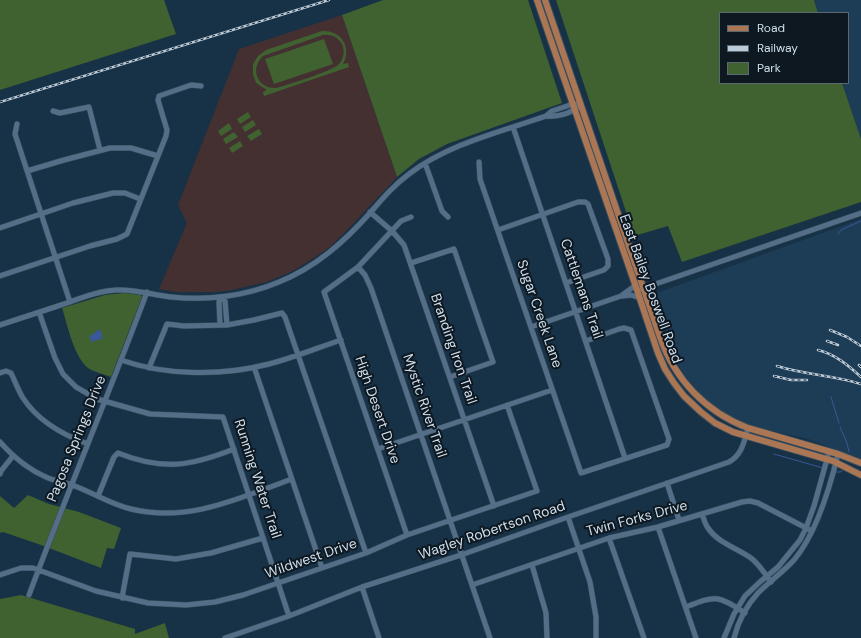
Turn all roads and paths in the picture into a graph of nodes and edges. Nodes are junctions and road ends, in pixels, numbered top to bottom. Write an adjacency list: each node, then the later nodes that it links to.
1 (537, 0): 4 (main road, East Bailey Boswell Road)
2 (545, 0): 3 (main road, East Bailey Boswell Road)
3 (553, 23): 4 (main road); 6 (main road, East Bailey Boswell Road)
4 (546, 26): 7 (main road, East Bailey Boswell Road)
5 (201, 86): 12 (street)
6 (581, 104): 7 (street); 31 (main road, East Bailey Boswell Road)
7 (574, 107): 10 (street); 31 (main road, East Bailey Boswell Road)
8 (53, 111): 11 (street)
9 (17, 124): 15 (street)
10 (513, 128): 14 (street); 20 (street, Cattlemans Trail)
11 (100, 150): 12 (street); 15 (street)
12 (158, 156): 16 (street)
13 (478, 162): 24 (street, Sugar Creek Lane)
14 (425, 163): 17 (street); 22 (street)
15 (27, 171): 19 (street)
16 (140, 199): 19 (street); 26 (street)
17 (370, 212): 25 (street, Branding Iron Trail); 33 (street)
18 (861, 213): 31 (street)
19 (41, 214): 23 (street); 26 (street)
20 (543, 214): 24 (street); 30 (street, Cattlemans Trail); 30 (street)
21 (411, 217): 25 (street)
22 (448, 217)
23 (0, 228)
24 (498, 230): 42 (street, Sugar Creek Lane)
25 (392, 231): 27 (street, Branding Iron Trail); 28 (street)
26 (55, 258): 29 (street); 36 (street)
27 (411, 263): 50 (street, Branding Iron Trail); 50 (street)
28 (358, 267): 43 (street, High Desert Drive); 56 (street, Mystic River Trail)
29 (0, 276)
30 (566, 283): 37 (street, Cattlemans Trail)
31 (639, 288): 34 (street); 35 (main road, East Bailey Boswell Road); 55 (main road, East Bailey Boswell Road)
32 (146, 292): 33 (street); 36 (street); 46 (street, Pagosa Springs Drive)
33 (222, 296): 39 (street); 41 (street)
34 (621, 296): 35 (street); 37 (street)
35 (640, 298): 57 (main road, East Bailey Boswell Road)
36 (70, 302): 38 (street)
37 (576, 311): 42 (street); 44 (street, Cattlemans Trail)
38 (39, 312): 40 (street); 52 (street, Running Water Trail)
39 (227, 324): 41 (street); 45 (street)
40 (0, 325)
41 (220, 325): 48 (street)
42 (530, 326): 51 (street, Sugar Creek Lane)
43 (341, 340): 45 (street); 61 (street, High Desert Drive)
44 (586, 341): 65 (street, Cattlemans Trail); 65 (street)
45 (298, 355): 47 (street); 88 (street)
46 (121, 360): 48 (street); 52 (street, Pagosa Springs Drive)
47 (254, 367): 48 (street); 71 (street)
48 (149, 368)
49 (0, 373): 59 (street)
50 (450, 376): 54 (street, Branding Iron Trail)
51 (552, 390): 53 (street); 65 (street, Sugar Creek Lane)
52 (105, 402): 59 (street, Pagosa Springs Drive); 60 (street, Running Water Trail)
53 (508, 405): 54 (street); 76 (street, Wildwest Drive)
54 (465, 420): 56 (street); 76 (street, Branding Iron Trail)
55 (748, 428): 57 (street, Wagley Robertson Road); 62 (main road, East Bailey Boswell Road)
56 (422, 434): 61 (street); 80 (street, Mystic River Trail)
57 (746, 436): 66 (main road, East Bailey Boswell Road); 72 (street, Wagley Robertson Road)
58 (0, 442): 64 (street)
59 (88, 444): 73 (street, Pagosa Springs Drive)
60 (234, 449): 74 (street, Running Water Trail); 75 (street)
61 (378, 449): 84 (street, High Desert Drive)
62 (830, 452): 63 (main road, East Bailey Boswell Road); 66 (street)
63 (838, 454): 67 (street); 68 (main road, East Bailey Boswell Road)
64 (13, 456): 69 (street); 73 (street)
65 (625, 458)
66 (827, 459): 67 (main road, East Bailey Boswell Road); 82 (street)
67 (836, 462): 70 (main road, East Bailey Boswell Road); 83 (street)
68 (861, 464)
69 (0, 474)
70 (861, 475)
71 (292, 479): 74 (street); 91 (street)
72 (667, 483): 78 (street, Wagley Robertson Road); 79 (street)
73 (71, 485): 75 (street); 92 (street, Pagosa Springs Drive)
74 (249, 495): 75 (street); 85 (street, Running Water Trail)
75 (98, 496)
76 (494, 506): 80 (street, Wildwest Drive)
77 (702, 514): 79 (street, Twin Forks Drive); 82 (street, Twin Forks Drive); 94 (street)
78 (568, 517): 87 (street); 89 (street, Wagley Robertson Road)
79 (680, 520): 81 (street, Twin Forks Drive)
80 (451, 521): 84 (street, Wildwest Drive); 89 (street, Mystic River Trail)
81 (658, 527): 86 (street, Twin Forks Drive); 101 (street)
82 (806, 528): 83 (street, Twin Forks Drive); 94 (street)
83 (812, 531): 95 (street)
84 (407, 535): 88 (street, Wildwest Drive)
85 (263, 538): 96 (street, Running Water Trail); 100 (street)
86 (608, 538): 87 (street, Twin Forks Drive); 110 (street)
87 (579, 548): 90 (street, Twin Forks Drive); 109 (street)
88 (366, 553): 91 (street, Wildwest Drive)
89 (462, 555): 97 (street, Mystic River Trail); 98 (street, Wagley Robertson Road)
90 (532, 565): 97 (street, Twin Forks Drive); 108 (street)
91 (322, 568): 96 (street, Wildwest Drive)
92 (38, 569): 93 (street, Wildwest Drive); 99 (street, Pagosa Springs Drive); 100 (street, Wildwest Drive)
93 (0, 575)
94 (766, 576): 95 (street); 102 (street)
95 (771, 582): 103 (street)
96 (279, 583): 100 (street, Wildwest Drive); 104 (street, Running Water Trail)
97 (472, 585): 107 (street, Mystic River Trail)
98 (362, 588): 104 (street, Wagley Robertson Road); 106 (street)
99 (29, 594)
100 (122, 598)
101 (686, 607): 102 (street); 111 (street)
102 (738, 608): 103 (street); 112 (street)
103 (745, 612): 113 (street)
104 (289, 616): 105 (street, Wagley Robertson Road)
105 (225, 638)
106 (379, 638)
107 (490, 638)
108 (546, 638)
109 (596, 638)
110 (644, 638)
111 (696, 638)
112 (724, 638)
113 (734, 638)

